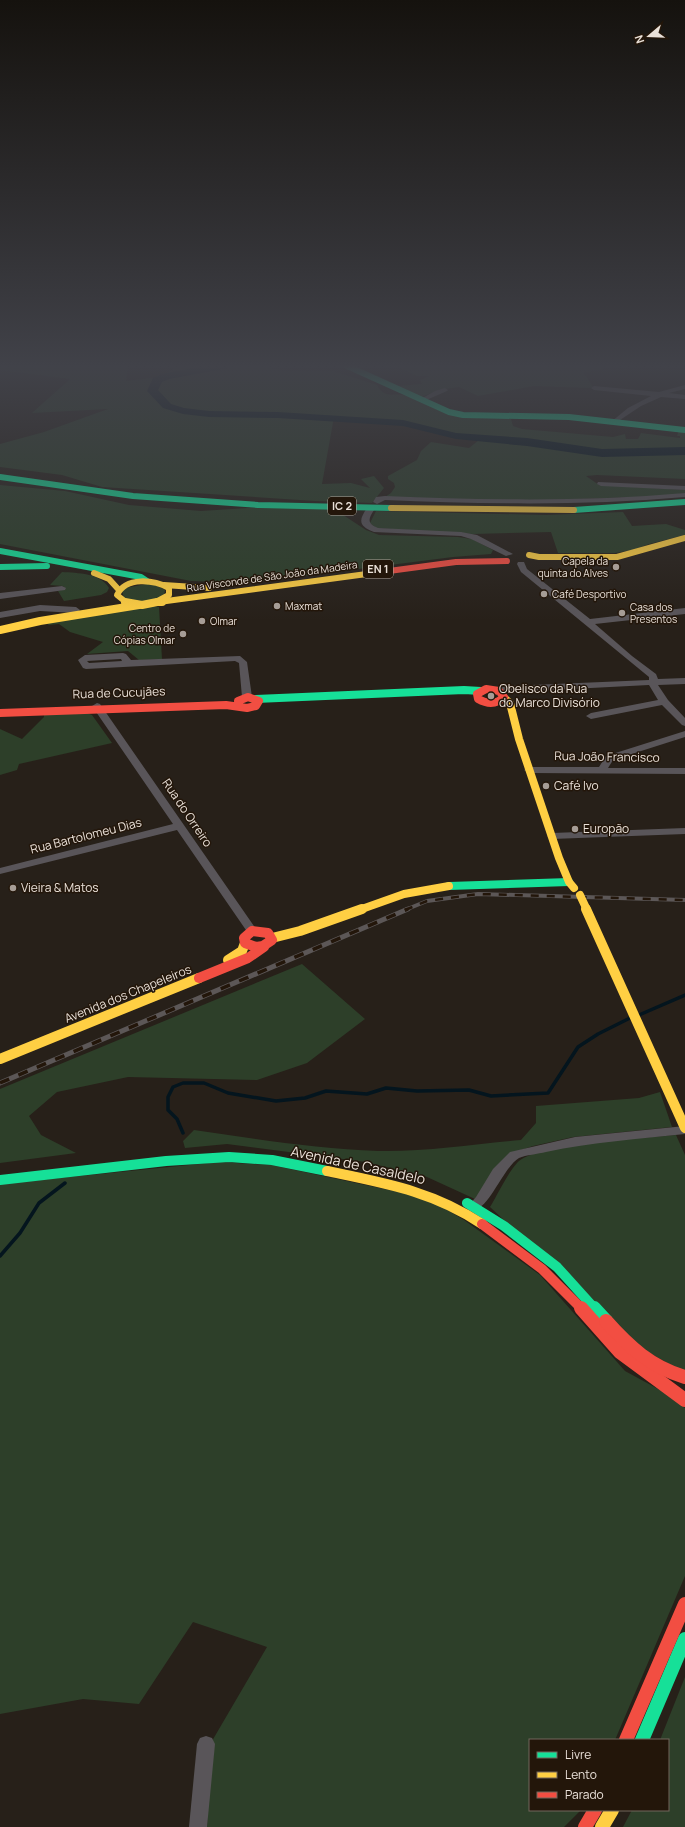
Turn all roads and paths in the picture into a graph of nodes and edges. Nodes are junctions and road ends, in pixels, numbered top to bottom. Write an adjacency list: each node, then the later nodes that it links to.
1 (0, 476): 5 (main road, IC 2)
2 (601, 484): 3 (street)
3 (685, 488)
4 (685, 495): 6 (street)
5 (685, 501)
6 (377, 502)
7 (370, 510): 11 (street)
8 (685, 538): 12 (main road, EN 1)
9 (685, 541): 12 (main road, EN 1)
10 (0, 551): 15 (main road, Rua Visconde de São João da Madeira)
11 (507, 556): 12 (main road, EN 1); 13 (main road, EN 1); 16 (main road, Rua Visconde de São João da Madeira / EN 1); 20 (main road, Rua Visconde de São João da Madeira / EN 1)
12 (530, 558): 13 (main road, EN 1)
13 (522, 564): 25 (street)
14 (0, 567): 18 (main road, Rua Visconde de São João da Madeira)
15 (147, 581): 16 (main road, Rua Visconde de São João da Madeira); 18 (main road, Rua Visconde de São João da Madeira)
16 (164, 585): 20 (main road, Rua Visconde de São João da Madeira)
17 (62, 588): 19 (street)
18 (119, 594): 21 (main road, Rua Visconde de São João da Madeira); 23 (main road)
19 (0, 596)
20 (159, 602): 21 (main road, Rua Visconde de São João da Madeira)
21 (139, 605): 27 (main road)
22 (685, 611): 25 (street)
23 (27, 614): 24 (street); 26 (main road)
24 (0, 615)
25 (588, 622): 30 (street)
26 (0, 624)
27 (0, 630)
28 (128, 663): 33 (street)
29 (685, 681): 30 (street)
30 (652, 683): 31 (street); 34 (street)
31 (502, 694): 32 (main road); 35 (main road); 38 (main road)
32 (480, 695): 33 (main road, Rua de Cucujães); 35 (main road)
33 (248, 701): 36 (main road, Rua de Cucujães)
34 (664, 702): 40 (street); 41 (street)
35 (491, 703): 38 (main road)
36 (99, 708): 37 (main road, Rua de Cucujães); 39 (main road, Rua de Cucujães); 46 (street, Rua do Orreiro)
37 (0, 710)
38 (511, 712): 43 (main road)
39 (0, 713)
40 (592, 716)
41 (685, 723)
42 (685, 734): 44 (street)
43 (529, 770): 44 (street, Rua João Francisco); 48 (main road)
44 (602, 770): 45 (street, Rua João Francisco)
45 (685, 771)
46 (179, 826): 50 (street, Rua Bartolomeu Dias); 53 (street, Rua do Orreiro)
47 (685, 831): 48 (street)
48 (552, 836): 49 (main road)
49 (561, 862): 51 (main road); 52 (main road)
50 (0, 871)
51 (551, 882): 52 (main road); 54 (main road)
52 (569, 882): 59 (main road, bridge)
53 (252, 931): 54 (main road); 55 (main road, Avenida dos Chapeleiros)
54 (272, 938): 56 (main road, Avenida dos Chapeleiros)
55 (245, 943): 56 (main road); 57 (main road, Avenida dos Chapeleiros)
56 (264, 947): 58 (main road, Avenida dos Chapeleiros)
57 (0, 1051)
58 (0, 1059)
59 (685, 1129): 64 (street)
60 (31, 1167): 61 (main road, Avenida de Casaldelo)
61 (391, 1175)
62 (0, 1180): 66 (main road, Avenida de Casaldelo)
63 (461, 1200): 64 (main road)
64 (474, 1207): 65 (main road)
65 (685, 1377)
66 (685, 1400)
67 (685, 1604): 69 (main road)
68 (685, 1639): 70 (main road)
69 (626, 1739)
70 (642, 1739)
71 (206, 1744): 74 (street)
72 (594, 1811): 75 (main road)
73 (611, 1811): 76 (main road)
74 (198, 1827)
75 (585, 1827)
76 (602, 1827)

